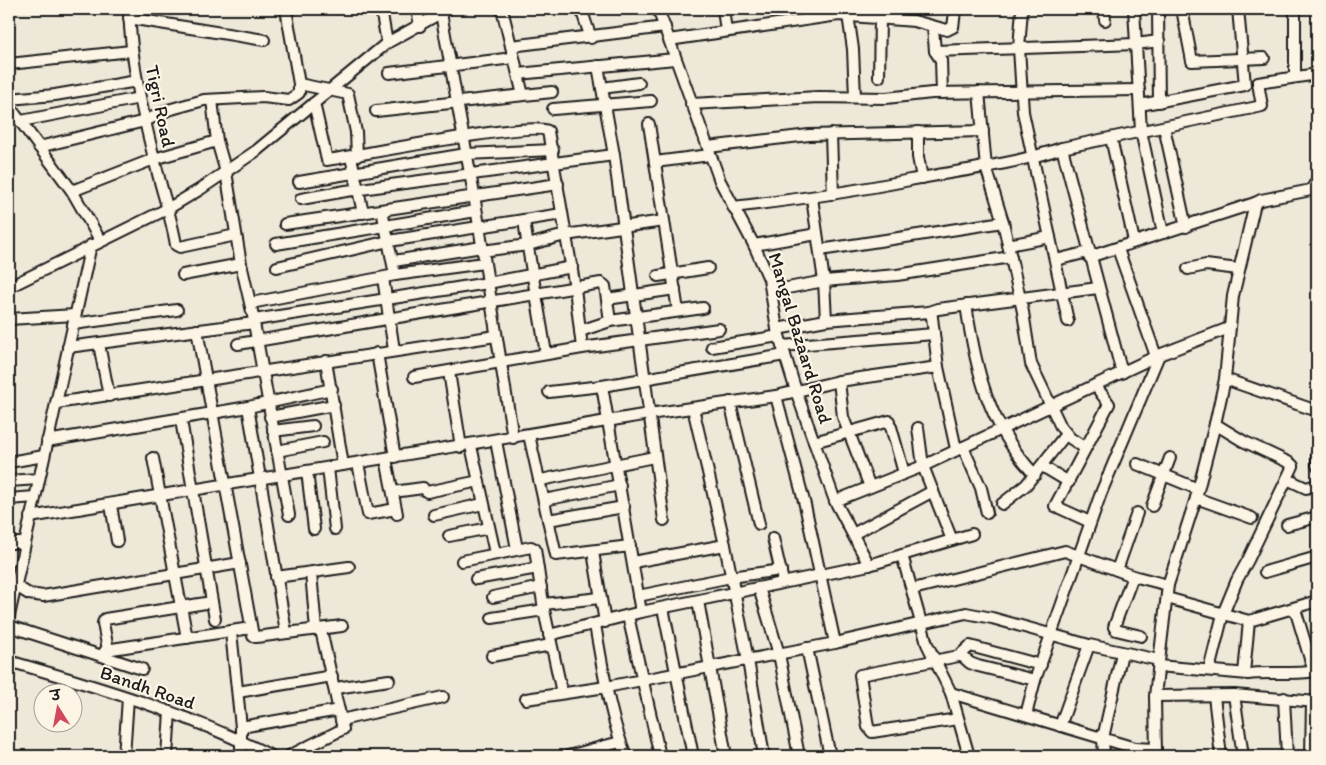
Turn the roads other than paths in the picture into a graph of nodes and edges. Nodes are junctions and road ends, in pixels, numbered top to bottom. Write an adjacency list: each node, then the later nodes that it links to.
1 (286, 9): 51 (street)
2 (381, 9): 30 (street)
3 (417, 9): 22 (street)
4 (502, 9): 32 (street)
5 (581, 9): 26 (street)
6 (658, 9): 23 (street, Mangal Bazaard Road)
7 (723, 9): 25 (street)
8 (960, 9): 24 (street)
9 (1022, 9): 33 (street)
10 (1104, 9): 21 (street)
11 (1134, 9): 31 (street)
12 (1158, 9): 29 (street)
13 (1182, 9): 39 (street)
14 (1238, 9): 39 (street)
15 (1295, 9): 47 (street)
16 (444, 11): 22 (street); 41 (street)
17 (129, 13): 27 (street); 34 (street, Tigri Road)
18 (816, 13): 19 (street); 25 (street)
19 (848, 15): 20 (street); 61 (street)
20 (880, 18): 24 (street); 46 (street)
21 (1105, 20)
22 (420, 26): 30 (street)
23 (665, 28): 26 (street); 28 (street, Mangal Bazaard Road)
24 (933, 28): 35 (street)
25 (726, 31): 28 (street)
26 (591, 38): 32 (street)
27 (264, 40)
28 (669, 40): 38 (street, Mangal Bazaard Road)
29 (1159, 41): 31 (street); 67 (street)
30 (388, 43): 54 (street)
31 (1136, 44): 33 (street); 55 (street)
32 (511, 46): 36 (street)
33 (1019, 48): 35 (street); 58 (street)
34 (131, 51): 40 (street); 48 (street, Tigri Road)
35 (935, 51): 59 (street)
36 (513, 58): 41 (street); 44 (street)
37 (1264, 58): 39 (street)
38 (675, 59): 42 (street); 69 (street, Mangal Bazaard Road)
39 (1242, 59): 52 (street)
40 (9, 64)
41 (452, 65): 43 (street); 65 (street)
42 (598, 66): 44 (street); 53 (street)
43 (389, 73)
44 (518, 74): 60 (street)
45 (1317, 74): 47 (street)
46 (880, 76)
47 (1295, 77): 50 (street)
48 (137, 80): 62 (street, Tigri Road); 63 (street)
49 (639, 83): 53 (street)
50 (1258, 83): 52 (street); 78 (street)
51 (299, 84): 54 (street); 64 (street)
52 (1245, 85): 67 (street)
53 (602, 88): 72 (street)
54 (328, 90): 68 (street); 92 (street)
55 (1139, 90): 58 (street); 70 (street)
56 (552, 92): 60 (street)
57 (979, 92): 58 (street); 59 (street); 79 (street)
58 (1023, 92): 93 (street)
59 (942, 93): 61 (street)
60 (523, 95): 65 (street)
61 (855, 97): 69 (street)
62 (140, 98): 75 (street); 76 (street, Tigri Road)
63 (9, 99)
64 (212, 100): 76 (street); 85 (street)
65 (457, 101): 74 (street); 83 (street)
66 (651, 101): 72 (street)
67 (1159, 102): 70 (street)
68 (314, 103): 92 (street); 98 (street)
69 (691, 104): 89 (street, Mangal Bazaard Road)
70 (1140, 105): 80 (street)
71 (9, 106): 75 (street)
72 (605, 106): 73 (street); 91 (street)
73 (554, 110)
74 (376, 111)
75 (20, 121): 86 (street)
76 (145, 121): 86 (street); 94 (street, Tigri Road)
77 (649, 124): 95 (street)
78 (1164, 127): 80 (street); 125 (street)
79 (983, 131): 81 (street); 97 (street)
80 (1141, 131): 84 (street); 126 (street)
81 (918, 132): 82 (street); 101 (street)
82 (831, 134): 89 (street); 107 (street)
83 (463, 137): 88 (street); 90 (street); 92 (street)
84 (1111, 138): 87 (street); 132 (street)
85 (217, 141): 94 (street); 98 (street)
86 (39, 147): 106 (street)
87 (1062, 148): 93 (street); 141 (street)
88 (553, 150): 90 (street); 96 (street)
89 (709, 151): 95 (street); 112 (street, Mangal Bazaard Road)
90 (466, 154): 99 (street); 100 (street)
91 (614, 155): 96 (street); 124 (street)
92 (354, 156): 99 (street)
93 (1032, 158): 97 (street); 130 (street)
94 (154, 159): 106 (street); 113 (street, Tigri Road)
95 (655, 162): 119 (street)
96 (555, 164): 100 (street); 104 (street)
97 (986, 167): 101 (street); 120 (street)
98 (226, 172): 113 (street); 129 (street)
99 (354, 172): 102 (street); 105 (street)
100 (470, 175): 105 (street); 108 (street)
101 (922, 178): 107 (street)
102 (299, 182)
103 (1317, 182): 111 (street)
104 (558, 184): 108 (street); 117 (street)
105 (358, 190): 110 (street); 116 (street)
106 (72, 191): 133 (street)
107 (833, 194): 109 (street)
108 (474, 195): 114 (street); 115 (street)
109 (812, 198): 112 (street); 127 (street)
110 (301, 199)
111 (1255, 203): 125 (street); 151 (street)
112 (733, 207): 136 (street, Mangal Bazaard Road)
113 (169, 208): 129 (street, Tigri Road); 133 (street)
114 (382, 210): 116 (street); 122 (street)
115 (476, 211): 122 (street); 123 (street)
116 (363, 213): 121 (street)
117 (562, 214): 118 (street); 128 (street)
118 (524, 220): 123 (street); 135 (street)
119 (664, 221): 124 (street); 154 (street)
120 (1003, 222): 137 (street); 140 (street)
121 (285, 224)
122 (386, 226): 131 (street); 134 (street)
123 (478, 226): 131 (street); 138 (street)
124 (623, 226): 128 (street); 166 (street)
125 (1186, 227): 126 (street)
126 (1163, 233): 132 (street)
127 (817, 234): 136 (street); 140 (street)
128 (565, 235): 135 (street); 148 (street)
129 (236, 236): 146 (street)
130 (1050, 237): 137 (street); 143 (street)
131 (389, 241): 144 (street); 147 (street)
132 (1134, 241): 139 (street)
133 (95, 242): 160 (street); 181 (street)
134 (276, 244)
135 (528, 245): 138 (street); 153 (street)
136 (754, 245): 164 (street, Mangal Bazaard Road)
137 (1008, 245): 142 (street)
138 (482, 249): 144 (street); 145 (street)
139 (1118, 249): 141 (street); 203 (street)
140 (820, 250): 158 (street)
141 (1089, 254): 143 (street); 162 (street)
142 (1011, 257): 158 (street); 169 (street)
143 (1056, 260): 165 (street)
144 (394, 261): 155 (street)
145 (484, 263): 155 (street); 159 (street)
146 (241, 264): 152 (street); 171 (street)
147 (277, 267)
148 (572, 267): 153 (street); 161 (street)
149 (708, 268): 154 (street)
150 (1188, 269): 151 (street)
151 (1238, 269): 186 (street)
152 (183, 275)
153 (531, 275): 159 (street); 167 (street)
154 (673, 275): 156 (street); 163 (street)
155 (395, 276): 157 (street)
156 (658, 276)
157 (383, 278): 168 (street); 171 (street)
158 (824, 281): 164 (street); 182 (street)
159 (488, 283): 168 (street); 172 (street)
160 (9, 287)
161 (575, 288): 167 (street); 170 (street); 189 (street)
162 (1098, 288): 165 (street); 209 (street)
163 (675, 289): 166 (street); 176 (street)
164 (772, 291): 194 (street, Mangal Bazaard Road)
165 (1062, 293): 169 (street); 183 (street)
166 (632, 294): 170 (street); 179 (street)
167 (537, 295): 172 (street); 202 (street)
168 (387, 298): 178 (street); 184 (street)
169 (1020, 298): 173 (street); 227 (street)
170 (607, 299): 185 (street)
171 (251, 303): 184 (street)
172 (491, 303): 178 (street); 191 (street)
173 (966, 305): 177 (street); 238 (street)
174 (703, 308): 176 (street)
175 (177, 310): 181 (street)
176 (678, 312): 179 (street)
177 (929, 312): 182 (street); 190 (street)
178 (390, 318): 192 (street); 200 (street)
179 (635, 318): 185 (street); 193 (street)
180 (9, 319): 181 (street)
181 (74, 319): 197 (street)
182 (826, 320): 194 (street)
183 (1068, 321)
184 (254, 322): 188 (street); 192 (street)
185 (610, 322): 189 (street)
186 (1229, 328): 203 (street); 213 (street)
187 (719, 329): 193 (street)
188 (197, 330): 195 (street); 211 (street)
189 (580, 331): 199 (street)
190 (934, 334): 194 (street); 206 (street)
191 (496, 336): 200 (street); 205 (street)
192 (257, 341): 196 (street); 207 (street)
193 (638, 341): 199 (street); 212 (street)
194 (781, 342): 198 (street); 212 (street); 218 (street, Mangal Bazaard Road)
195 (100, 344): 197 (street); 220 (street)
196 (238, 344)
197 (68, 347): 224 (street)
198 (712, 347)
199 (582, 348): 202 (street)
200 (394, 350): 201 (street)
201 (377, 353): 204 (street); 256 (street)
202 (546, 354): 205 (street)
203 (1157, 356): 209 (street); 306 (street)
204 (326, 360): 207 (street); 217 (street)
205 (500, 364): 208 (street); 243 (street)
206 (938, 368): 214 (street); 249 (street)
207 (264, 370): 211 (street); 222 (street)
208 (449, 372): 210 (street); 248 (street)
209 (1122, 372): 215 (street)
210 (414, 377)
211 (208, 379): 220 (street); 230 (street)
212 (644, 379): 216 (street); 231 (street)
213 (1225, 379): 229 (street); 235 (street)
214 (838, 381): 218 (street); 240 (street)
215 (1095, 385): 227 (street); 250 (street)
216 (602, 386): 219 (street); 234 (street)
217 (332, 388): 222 (street); 225 (street)
218 (796, 391): 221 (street); 247 (street, Mangal Bazaard Road)
219 (549, 392)
220 (108, 396): 224 (street)
221 (776, 396): 223 (street); 340 (street)
222 (268, 402): 226 (street); 232 (street)
223 (730, 402): 228 (street); 307 (street)
224 (56, 403): 244 (street)
225 (334, 405): 232 (street); 261 (street)
226 (248, 406): 230 (street); 274 (street)
227 (1049, 406): 238 (street); 241 (street)
228 (693, 408): 231 (street); 320 (street)
229 (1317, 411)
230 (214, 414): 233 (street); 279 (street)
231 (649, 414): 234 (street); 254 (street)
232 (270, 417): 239 (street)
233 (181, 420): 244 (street); 283 (street)
234 (608, 422): 242 (street); 262 (street)
235 (1215, 424): 272 (street); 286 (street)
236 (312, 426): 239 (street)
237 (918, 428): 264 (street)
238 (1001, 430): 249 (street); 270 (street)
239 (273, 431): 251 (street)
240 (848, 432): 247 (street); 268 (street); 282 (street)
241 (1066, 434): 250 (street); 265 (street)
242 (529, 435): 243 (street); 275 (street)
243 (513, 438): 245 (street)
244 (47, 441): 253 (street)
245 (496, 441): 248 (street); 322 (street)
246 (323, 442): 251 (street)
247 (814, 442): 291 (street, Mangal Bazaard Road)
248 (466, 446): 256 (street); 276 (street)
249 (960, 448): 264 (street); 297 (street)
250 (1085, 448): 278 (street)
251 (277, 451): 271 (street)
252 (1317, 454): 263 (street)
253 (44, 456): 258 (street); 273 (street)
254 (654, 457): 262 (street); 305 (street)
255 (153, 458): 288 (street)
256 (391, 458): 259 (street); 285 (street)
257 (1170, 458): 269 (street)
258 (9, 462)
259 (358, 463): 261 (street); 285 (street)
260 (1137, 464): 269 (street)
261 (343, 465): 266 (street)
262 (616, 465): 275 (street); 280 (street)
263 (1317, 465)
264 (923, 466): 268 (street); 284 (street)
265 (1042, 466): 270 (street); 278 (street)
266 (328, 468): 267 (street); 311 (street)
267 (307, 471): 271 (street); 310 (street)
268 (904, 473): 282 (street)
269 (1163, 474): 286 (street); 295 (street)
270 (1035, 475): 293 (street)
271 (281, 476): 274 (street); 299 (street)
272 (1287, 479): 281 (street); 364 (street)
273 (33, 480): 277 (street); 287 (street)
274 (259, 480): 279 (street); 343 (street)
275 (541, 480): 290 (street)
276 (479, 481): 285 (street); 292 (street)
277 (9, 482)
278 (1069, 482): 306 (street)
279 (227, 485): 283 (street); 330 (street)
280 (620, 485): 290 (street); 296 (street)
281 (1317, 485)
282 (870, 487): 291 (street)
283 (194, 491): 288 (street); 333 (street)
284 (933, 491): 312 (street); 316 (street)
285 (392, 492)
286 (1197, 494): 303 (street); 346 (street)
287 (31, 497): 289 (street); 301 (street)
288 (158, 497): 294 (street); 339 (street)
289 (9, 499)
290 (544, 500): 304 (street)
291 (835, 501): 312 (street, Mangal Bazaard Road)
292 (483, 504): 300 (street); 309 (street)
293 (1002, 504)
294 (111, 505): 301 (street); 317 (street)
295 (1152, 506)
296 (624, 507): 304 (street); 321 (street)
297 (987, 513)
298 (1137, 513): 336 (street)
299 (289, 515)
300 (434, 515)
301 (30, 517): 319 (street)
302 (1317, 517): 308 (street)
303 (1252, 518)
304 (548, 520): 323 (street)
305 (664, 520)
306 (1090, 522): 325 (street)
307 (759, 524)
308 (1288, 525)
309 (489, 528): 314 (street); 324 (street)
310 (314, 529)
311 (335, 529)
312 (852, 534): 331 (street, Mangal Bazaard Road)
313 (972, 534): 316 (street)
314 (449, 536)
315 (773, 538): 335 (street)
316 (952, 540): 326 (street)
317 (117, 541)
318 (9, 542): 319 (street)
319 (24, 543): 347 (street)
320 (726, 544): 329 (street); 342 (street)
321 (630, 546): 323 (street); 329 (street)
322 (517, 549): 324 (street); 334 (street)
323 (593, 552): 354 (street)
324 (495, 554): 328 (street)
325 (1079, 554): 336 (street); 350 (street); 378 (street)
326 (902, 555): 331 (street); 350 (street)
327 (1317, 557): 338 (street)
328 (462, 561)
329 (633, 562): 352 (street)
330 (240, 563): 333 (street); 374 (street)
331 (869, 565): 340 (street)
332 (349, 567): 337 (street)
333 (207, 568): 339 (street); 358 (street)
334 (538, 568): 344 (street); 348 (street)
335 (781, 570): 342 (street); 345 (street)
336 (1117, 570): 341 (street)
337 (311, 572): 343 (street); 375 (street)
338 (1265, 572)
339 (174, 574): 347 (street); 359 (street)
340 (821, 576): 345 (street); 382 (street)
341 (1133, 576): 346 (street); 379 (street)
342 (731, 577): 351 (street); 352 (street)
343 (276, 578): 377 (street)
344 (476, 579)
345 (784, 583): 349 (street)
346 (1168, 585): 355 (street)
347 (16, 586): 365 (street)
348 (541, 587): 353 (street); 360 (street)
349 (760, 588): 351 (street); 388 (street)
350 (913, 589): 371 (street)
351 (734, 594): 356 (street); 391 (street)
352 (638, 596): 363 (street)
353 (493, 598)
354 (600, 598): 360 (street); 370 (street)
355 (1167, 598): 364 (street); 394 (street)
356 (698, 601): 361 (street); 396 (street)
357 (1317, 601): 362 (street)
358 (212, 602): 359 (street); 368 (street)
359 (181, 606): 380 (street); 386 (street)
360 (544, 607): 367 (street); 381 (street)
361 (663, 608): 363 (street); 401 (street)
362 (1295, 609): 369 (street); 384 (street)
363 (641, 612): 366 (street)
364 (1223, 614): 369 (street); 398 (street)
365 (9, 616)
366 (628, 616): 370 (street); 404 (street)
367 (492, 618)
368 (215, 620)
369 (1249, 621): 400 (street)
370 (600, 623): 381 (street); 406 (street)
371 (922, 625): 378 (street); 382 (street); 392 (street)
372 (9, 626): 386 (street)
373 (342, 626): 375 (street)
374 (251, 628): 376 (street); 377 (street)
375 (318, 630): 377 (street); 402 (street)
376 (231, 632): 380 (street); 408 (street)
377 (286, 632)
378 (1053, 634): 383 (street); 395 (street)
379 (1141, 636)
380 (187, 638): 386 (street)
381 (550, 640): 389 (street); 409 (street)
382 (835, 643): 385 (street)
383 (1089, 645): 387 (street); 424 (street)
384 (1312, 646): 399 (street)
385 (807, 648): 388 (street); 446 (street)
386 (105, 653): 397 (street)
387 (1122, 653): 394 (street); 426 (street)
388 (779, 654): 391 (street); 445 (street)
389 (492, 656)
390 (962, 656): 392 (street); 395 (street); 405 (street)
391 (748, 660): 396 (street); 444 (street)
392 (934, 660): 410 (street); 422 (street)
393 (9, 661): 415 (street, Bandh Road)
394 (1159, 663): 398 (street); 412 (street)
395 (1041, 665): 405 (street)
396 (711, 667): 401 (street); 443 (street)
397 (142, 669)
398 (1209, 670): 400 (street)
399 (1316, 671): 400 (street)
400 (1244, 673)
401 (676, 674): 404 (street); 442 (street)
402 (332, 676): 407 (street); 408 (street)
403 (389, 680): 407 (street)
404 (644, 680): 406 (street); 441 (street)
405 (1035, 680): 421 (street)
406 (606, 687): 409 (street); 428 (street)
407 (336, 688): 419 (street)
408 (238, 692): 425 (street)
409 (562, 693): 417 (street)
410 (951, 693): 421 (street); 422 (street)
411 (1234, 695): 413 (street); 416 (street); 450 (street)
412 (1155, 696): 413 (street); 431 (street)
413 (1214, 696): 449 (street)
414 (444, 697): 423 (street)
415 (128, 698): 420 (street, Bandh Road); 434 (street)
416 (1284, 698): 418 (street); 451 (street)
417 (526, 699)
418 (1315, 702): 433 (street)
419 (339, 710): 423 (street); 425 (street)
420 (170, 712): 427 (street, Bandh Road); 435 (street)
421 (1026, 715): 424 (street)
422 (958, 719): 447 (street)
423 (341, 720): 438 (street)
424 (1060, 726): 426 (street)
425 (241, 727): 427 (street)
426 (1103, 738): 430 (street); 448 (street)
427 (242, 741): 436 (street); 437 (street, Bandh Road)
428 (620, 742): 429 (street); 440 (street)
429 (606, 751): 432 (street)
430 (1135, 752): 431 (street)
431 (1156, 753)
432 (586, 754): 439 (street)
433 (1313, 754)
434 (124, 756)
435 (167, 756)
436 (241, 756)
437 (271, 756)
438 (288, 756)
439 (568, 756)
440 (626, 756)
441 (660, 756)
442 (693, 756)
443 (726, 756)
444 (764, 756)
445 (799, 756)
446 (830, 756)
447 (968, 756)
448 (1104, 756)
449 (1221, 756)
450 (1243, 756)
451 (1287, 756)

